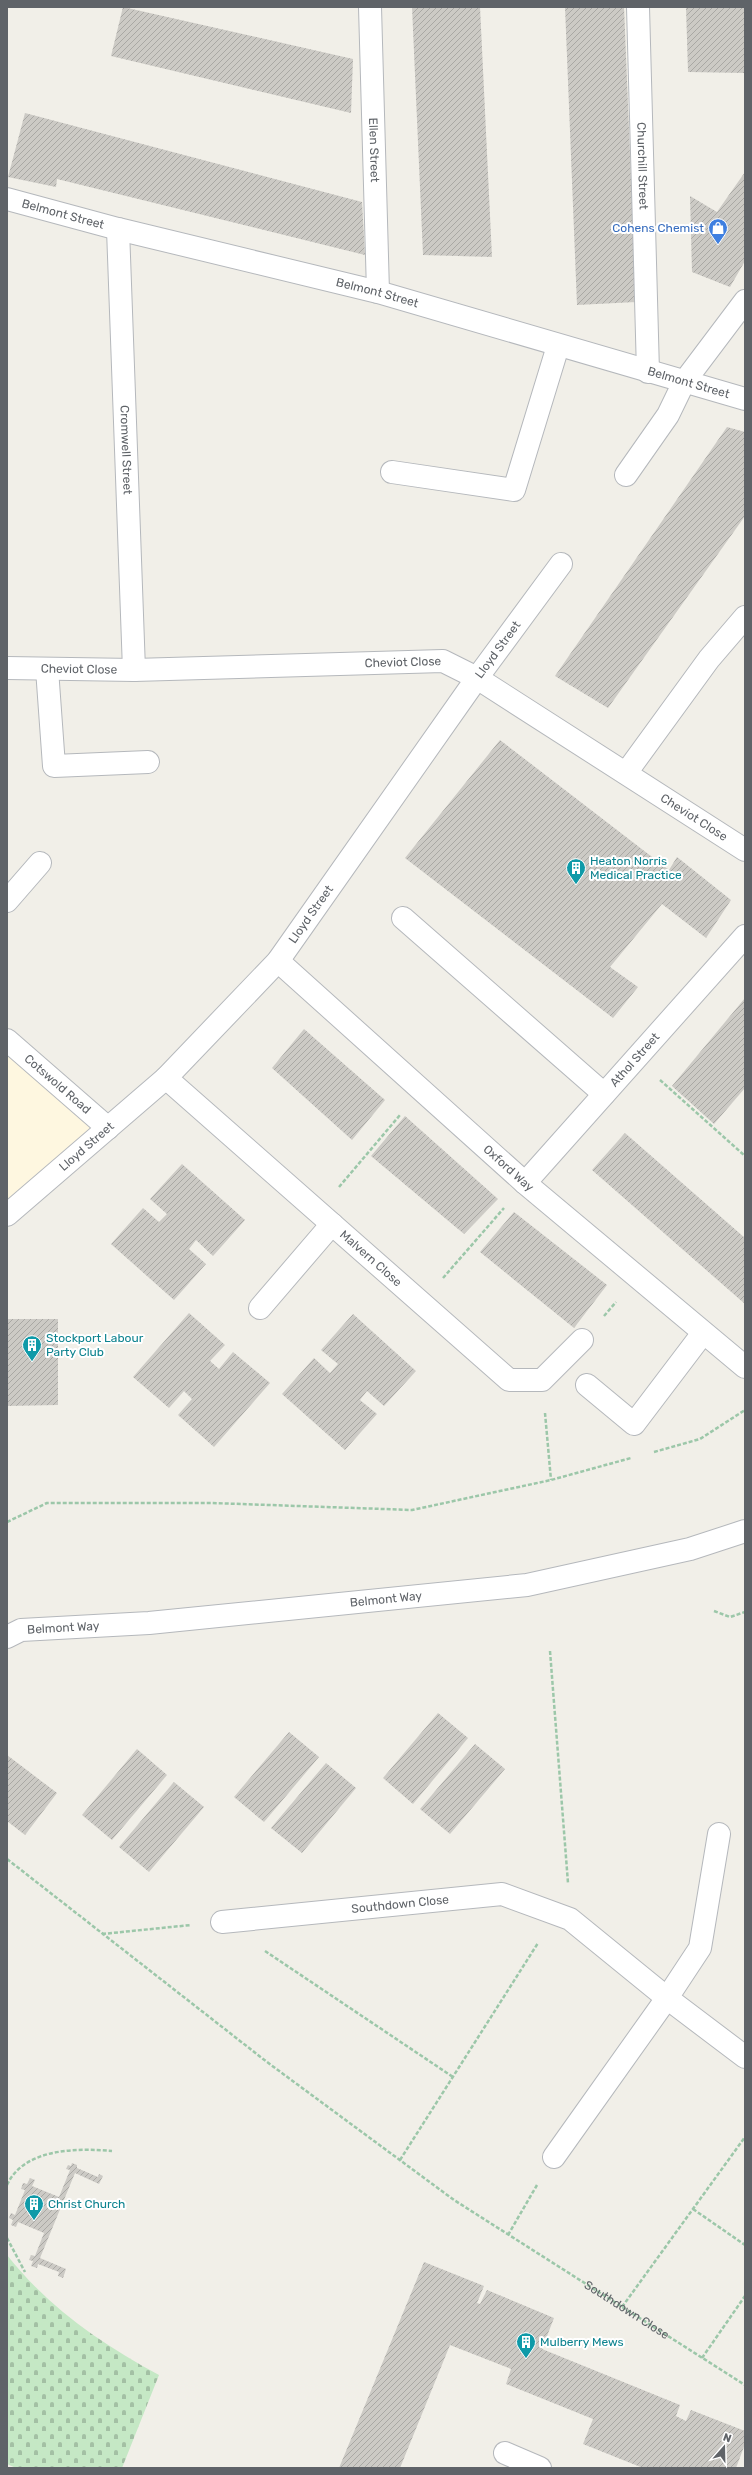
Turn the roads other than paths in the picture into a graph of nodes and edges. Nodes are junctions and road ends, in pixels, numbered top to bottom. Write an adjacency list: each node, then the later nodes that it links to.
1 (638, 7): 8 (street, Churchill Street)
2 (366, 8): 5 (street, Ellen Street)
3 (7, 199): 4 (street, Belmont Street)
4 (118, 229): 5 (street, Belmont Street); 17 (street, Cromwell Street)
5 (378, 292): 7 (street, Belmont Street)
6 (745, 301): 9 (street)
7 (558, 346): 8 (street, Belmont Street); 11 (street)
8 (648, 372): 9 (street, Belmont Street)
9 (684, 382): 10 (street, Belmont Street); 12 (street)
10 (745, 399)
11 (392, 472)
12 (626, 474)
13 (561, 564): 18 (street, Lloyd Street)
14 (745, 617): 20 (street)
15 (7, 668): 16 (street, Cheviot Close)
16 (47, 669): 17 (street, Cheviot Close); 19 (street)
17 (134, 670): 18 (street, Cheviot Close)
18 (477, 678): 20 (street, Cheviot Close); 26 (street, Lloyd Street)
19 (148, 762)
20 (626, 773): 21 (street, Cheviot Close)
21 (745, 850)
22 (40, 863): 23 (street)
23 (7, 901)
24 (403, 918): 29 (street)
25 (745, 936): 29 (street, Athol Street)
26 (278, 961): 28 (street, Lloyd Street); 31 (street, Oxford Way)
27 (7, 1040): 30 (street, Cotswold Road)
28 (166, 1078): 30 (street, Lloyd Street); 33 (street, Malvern Close)
29 (604, 1094): 31 (street, Athol Street)
30 (108, 1128): 32 (street, Lloyd Street)
31 (525, 1183): 35 (street, Oxford Way)
32 (7, 1215)
33 (325, 1218): 34 (street); 36 (street, Malvern Close)
34 (260, 1308)
35 (703, 1333): 37 (street, Oxford Way); 38 (street)
36 (582, 1340)
37 (745, 1368)
38 (587, 1385)
39 (745, 1531): 40 (street, Belmont Way)
40 (12, 1631)
41 (719, 1834): 43 (street)
42 (222, 1922): 43 (street, Southdown Close)
43 (667, 1998): 44 (street, Southdown Close); 45 (street)
44 (745, 2057)
45 (554, 2157)
46 (505, 2452): 47 (street)
47 (540, 2468)

